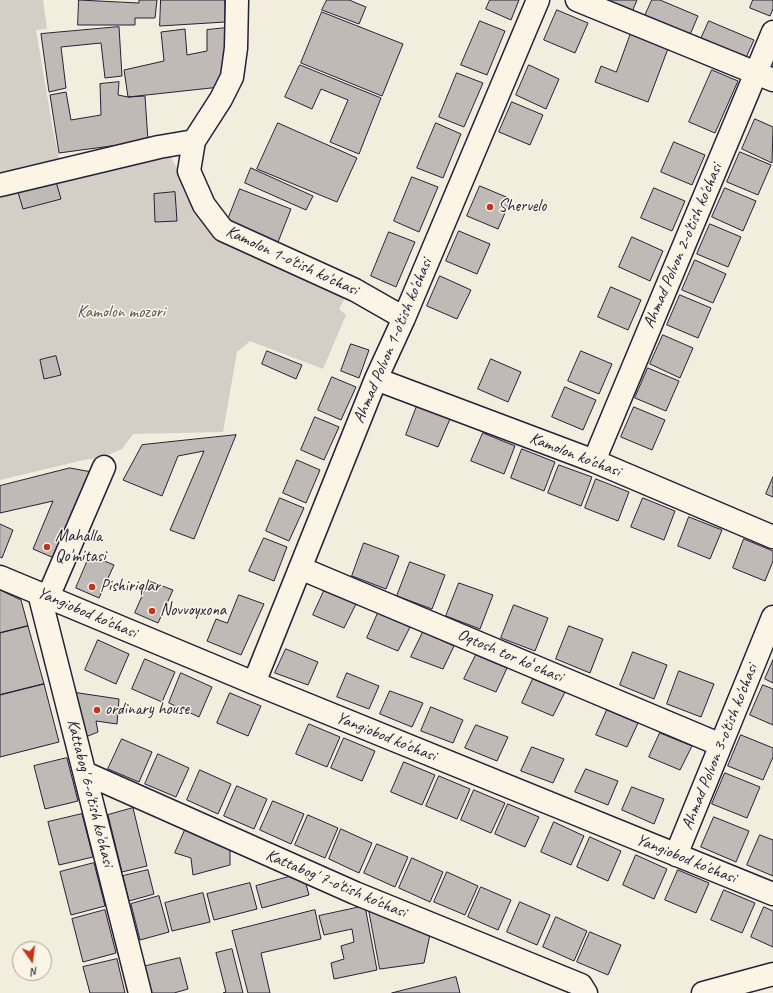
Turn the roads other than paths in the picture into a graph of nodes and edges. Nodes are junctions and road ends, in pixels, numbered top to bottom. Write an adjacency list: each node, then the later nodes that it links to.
1 (237, 0): 6 (street, Kamolon 1-o'tish ko'chasi)
2 (538, 0): 8 (street, Ahmad Polvon 1-o'tish ko'chasi)
3 (577, 0): 5 (street)
4 (773, 32): 5 (street, Ahmad Polvon 2-o'tish ko'chasi)
5 (764, 76): 10 (street, Ahmad Polvon 2-o'tish ko'chasi)
6 (194, 141): 7 (street); 8 (street, Kamolon 1-o'tish ko'chasi)
7 (0, 186)
8 (404, 318): 9 (street, Ahmad Polvon 1-o'tish ko'chasi)
9 (376, 379): 10 (street, Kamolon ko'chasi); 13 (street, Ahmad Polvon 1-o'tish ko'chasi)
10 (594, 461): 12 (street, Kamolon ko'chasi)
11 (104, 467): 15 (street)
12 (773, 537)
13 (300, 568): 17 (street, Ahmad Polvon 1-o'tish ko'chasi); 18 (street, Oqtosh tor koʻchasi)
14 (0, 577): 15 (street, Yangiobod ko'chasi)
15 (44, 595): 17 (street, Yangiobod ko'chasi); 19 (street, Kattabog' 6-o'tish ko'chasi)
16 (773, 617): 18 (street, Ahmad Polvon 3-o'tish ko'chasi)
17 (254, 683): 20 (street, Yangiobod ko'chasi)
18 (720, 745): 20 (street, Ahmad Polvon 3-o'tish ko'chasi)
19 (86, 773): 23 (street, Kattabog' 6-o'tish ko'chasi); 24 (street, Kattabog' 7-o'tish ko'chasi)
20 (676, 855): 21 (street, Yangiobod ko'chasi)
21 (773, 894)
22 (773, 974): 25 (street)
23 (140, 993)
24 (586, 993)
25 (703, 993)

